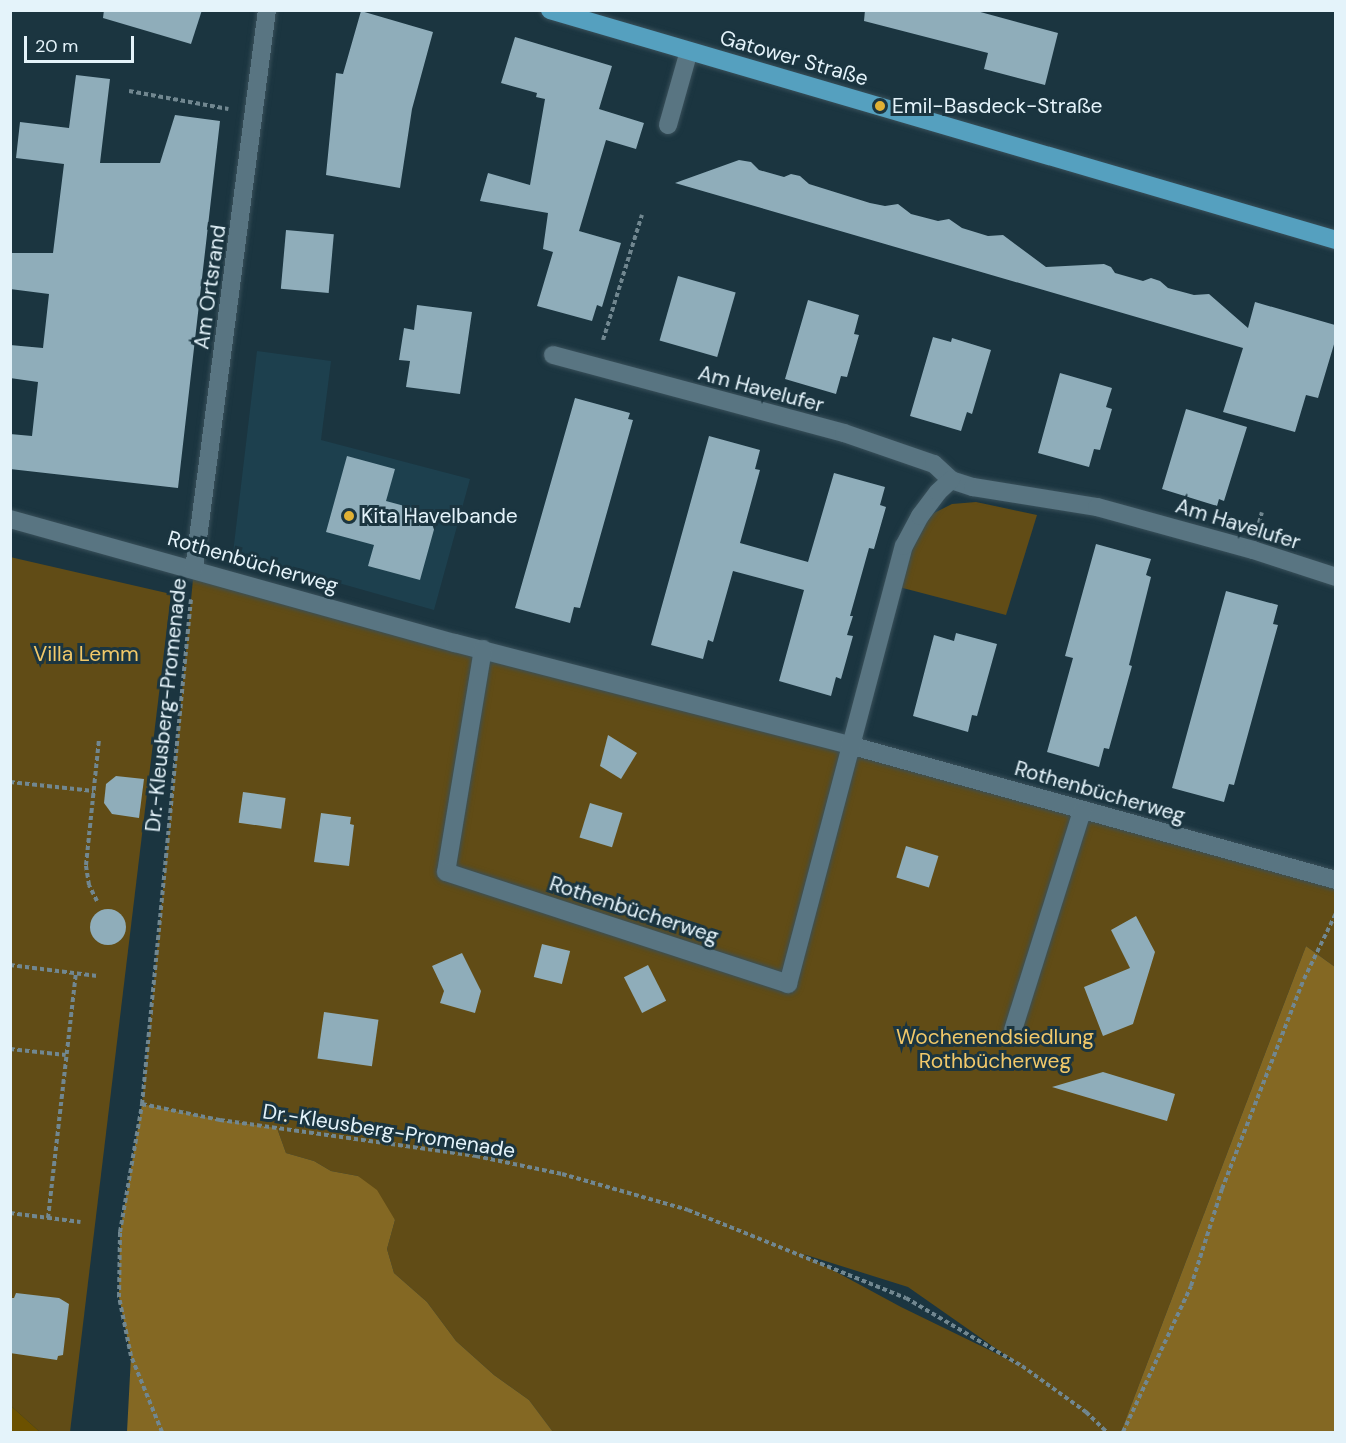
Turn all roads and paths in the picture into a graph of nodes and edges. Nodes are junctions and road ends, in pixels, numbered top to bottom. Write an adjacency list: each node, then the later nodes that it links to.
1 (267, 10): 5 (street, Am Ortsrand)
2 (550, 10): 3 (main road, Gatower Straße)
3 (689, 51): 6 (street); 8 (main road, Gatower Straße)
4 (129, 91): 5 (path)
5 (255, 114): 13 (street, Am Ortsrand)
6 (668, 125)
7 (642, 215): 10 (path)
8 (1335, 240)
9 (553, 355): 10 (street, Am Havelufer)
10 (595, 366): 11 (street, Am Havelufer)
11 (951, 480): 14 (street, Am Havelufer); 17 (street)
12 (10, 519): 13 (street, Rothenbücherweg)
13 (194, 569): 15 (street, Rothenbücherweg); 30 (path, Dr.-Kleusberg-Promenade)
14 (1335, 577)
15 (483, 649): 17 (street, Rothenbücherweg); 17 (street, Rothenbücherweg)
16 (99, 740): 19 (path)
17 (853, 746): 20 (street, Rothenbücherweg)
18 (10, 782): 19 (path)
19 (94, 791): 22 (path)
20 (1082, 811): 21 (street, Rothenbücherweg); 27 (street)
21 (1335, 880)
22 (97, 901)
23 (1335, 913): 36 (path)
24 (10, 965): 25 (path)
25 (76, 973): 26 (path); 29 (path)
26 (97, 976)
27 (1013, 1030)
28 (10, 1049): 29 (path)
29 (66, 1055): 32 (path)
30 (142, 1104): 34 (path); 35 (path, Dr.-Kleusberg-Promenade)
31 (10, 1213): 32 (path)
32 (48, 1218): 33 (path)
33 (80, 1222)
34 (162, 1432)
35 (1107, 1432)
36 (1123, 1432)

